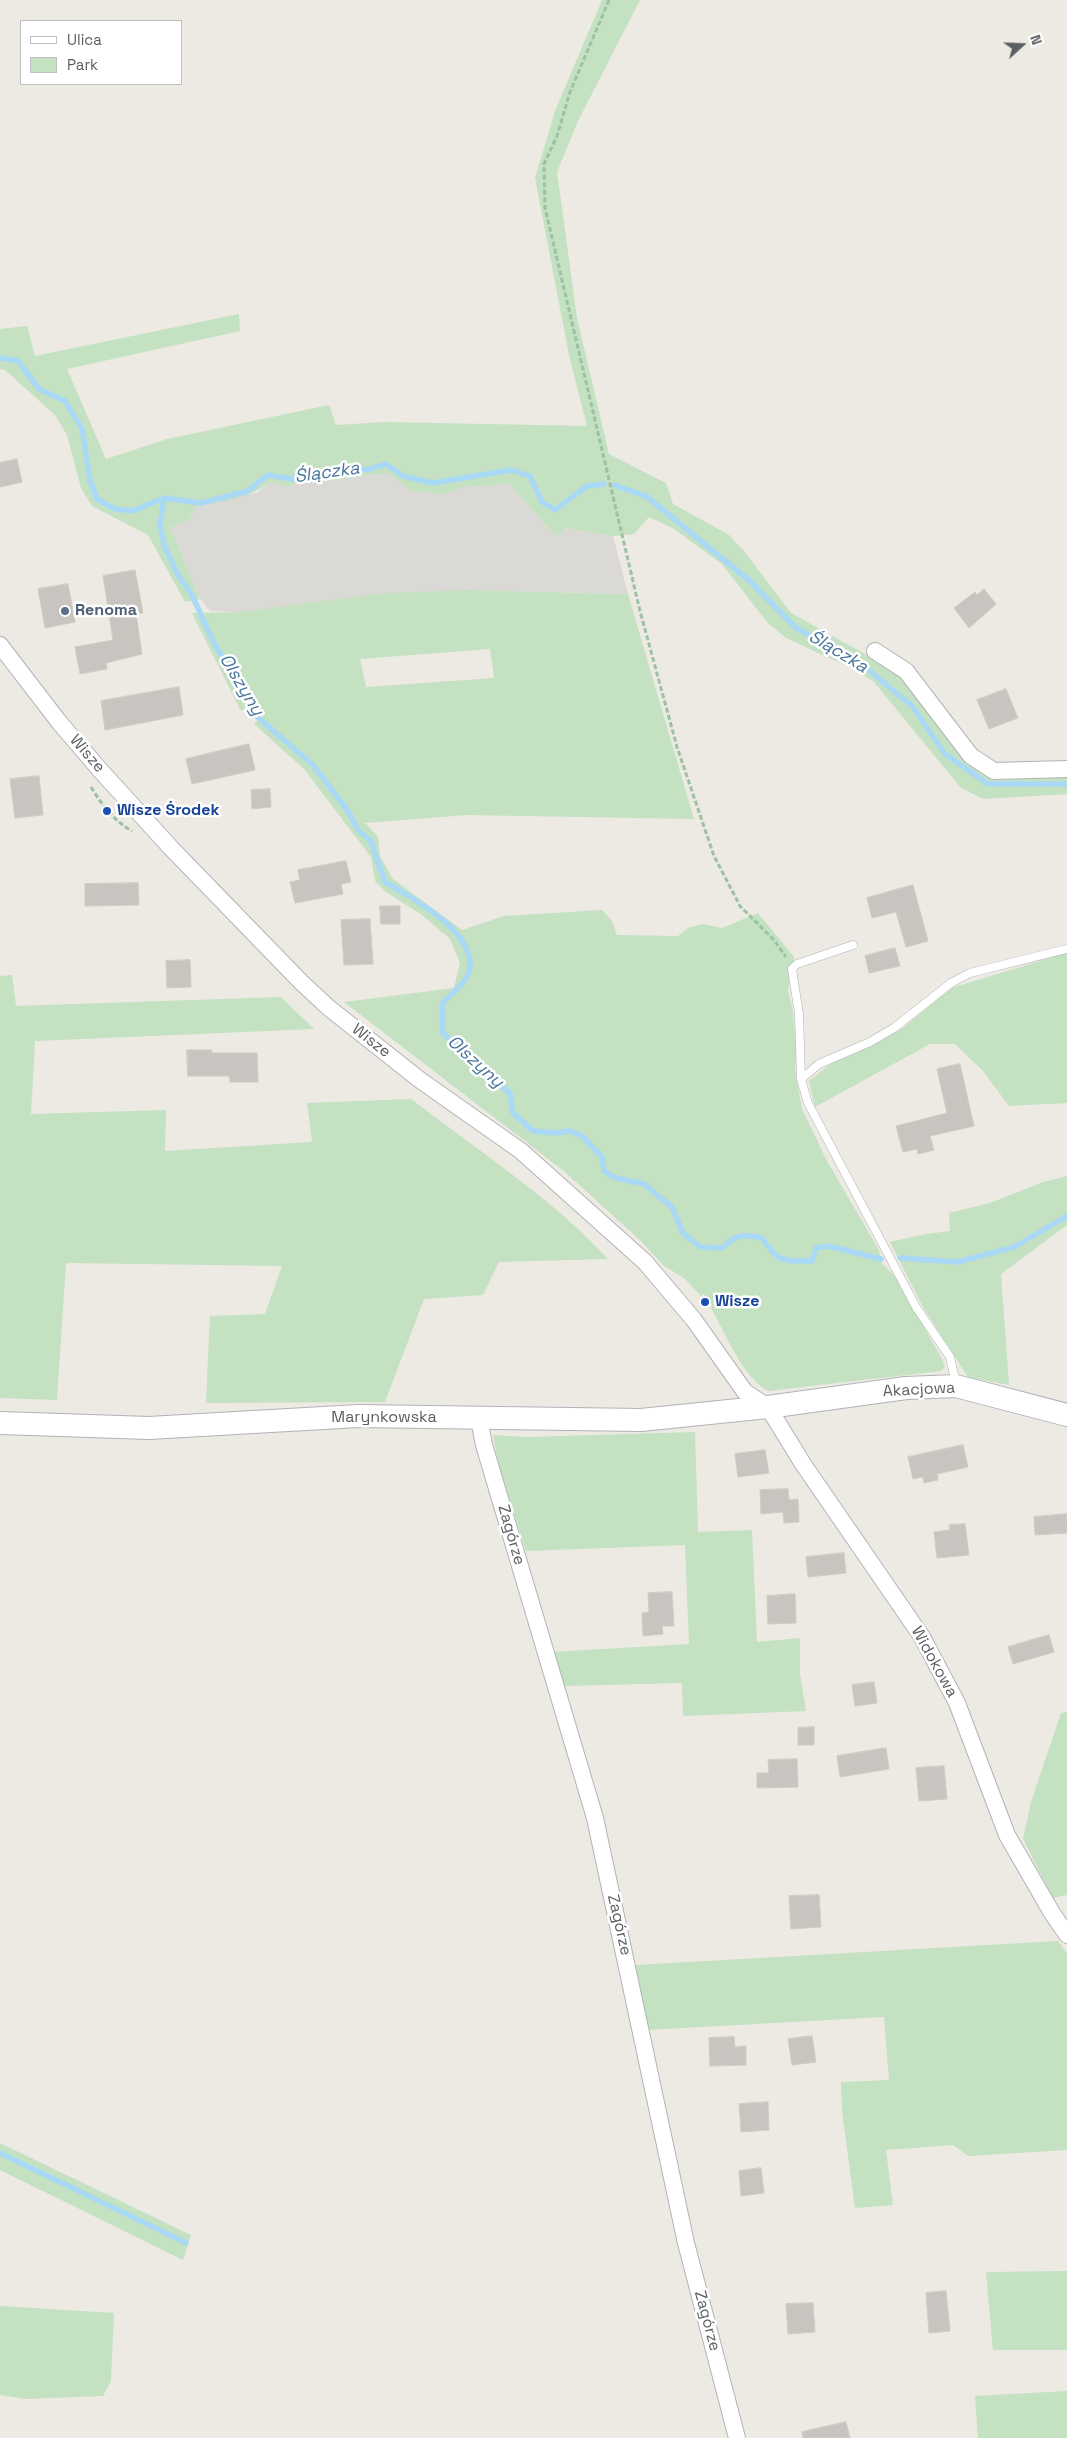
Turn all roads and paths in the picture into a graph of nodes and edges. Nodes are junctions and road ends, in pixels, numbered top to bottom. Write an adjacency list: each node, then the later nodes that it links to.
1 (609, 0): 7 (path)
2 (0, 645): 10 (street, Wisze)
3 (876, 651): 4 (street)
4 (1067, 769)
5 (853, 945): 7 (lane)
6 (1067, 949): 8 (lane)
7 (792, 968): 8 (lane)
8 (801, 1079): 9 (lane)
9 (956, 1386): 10 (street, Akacjowa); 11 (street, Akacjowa)
10 (768, 1407): 12 (street, Marynkowska); 14 (street, Widokowa)
11 (1067, 1415)
12 (479, 1419): 13 (street, Marynkowska); 15 (street, Zagórze)
13 (0, 1423)
14 (1067, 1935)
15 (736, 2438)

